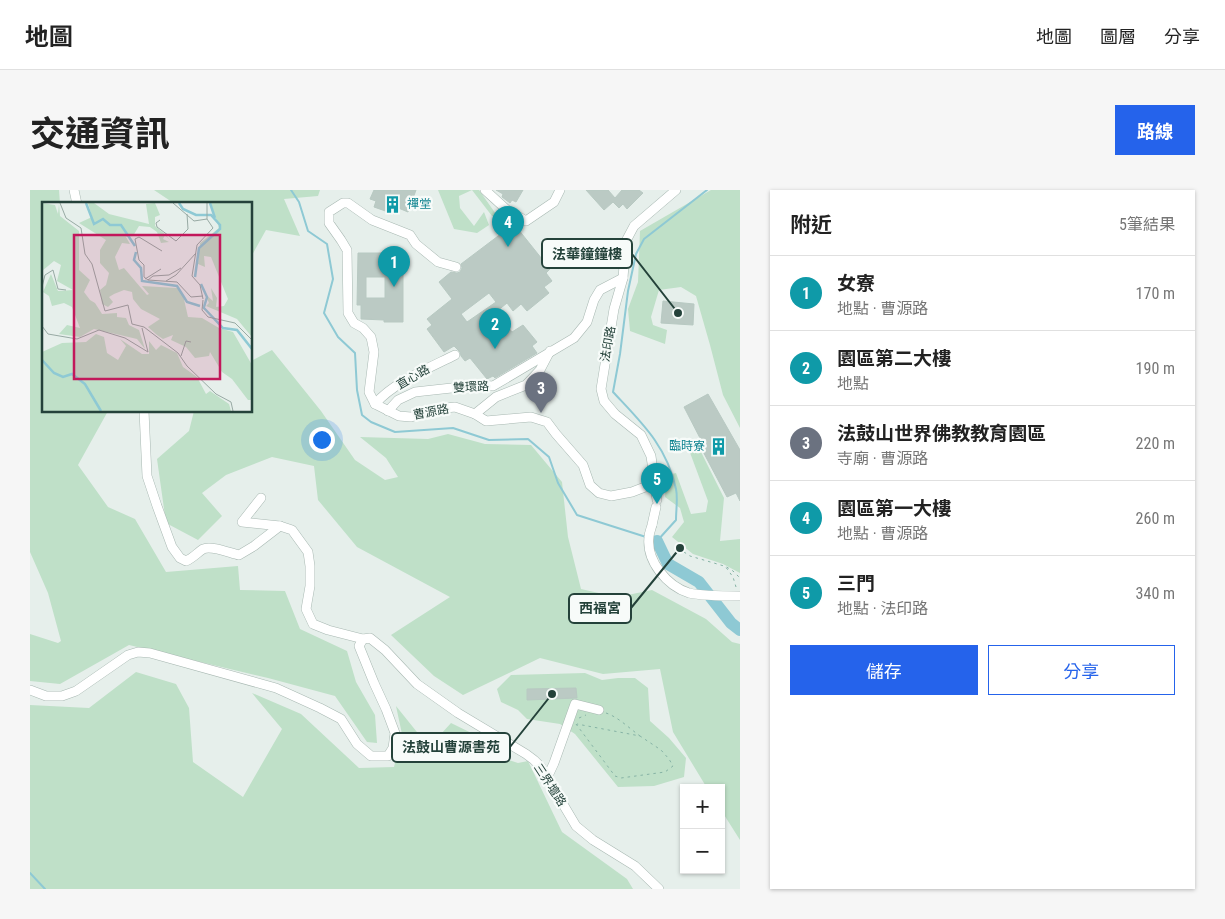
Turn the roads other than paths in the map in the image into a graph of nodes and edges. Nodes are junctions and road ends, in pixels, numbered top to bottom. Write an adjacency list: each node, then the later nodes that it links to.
1 (485, 190): 2 (street)
2 (560, 190)
3 (676, 190): 5 (street, 法印路)
4 (456, 267): 10 (street)
5 (623, 278): 6 (street, 雙環路); 14 (street, 法印路)
6 (550, 351): 8 (street, 雙環路); 9 (street)
7 (455, 355): 10 (street, 直心路)
8 (485, 386): 9 (street); 11 (street, 雙環路)
9 (496, 396): 13 (street)
10 (375, 404): 11 (street, 曹源路)
11 (388, 411): 13 (street, 曹源路)
12 (144, 412): 16 (street)
13 (475, 414): 14 (street, 曹源路)
14 (655, 486): 17 (street, 法印路, bridge)
15 (261, 498): 16 (street)
16 (280, 526): 18 (street, 三界壇路)
17 (738, 593)
18 (363, 639): 19 (street); 21 (street, 三界壇路)
19 (30, 690)
20 (599, 710): 21 (street)
21 (547, 778): 22 (street, 三界壇路)
22 (659, 889)

